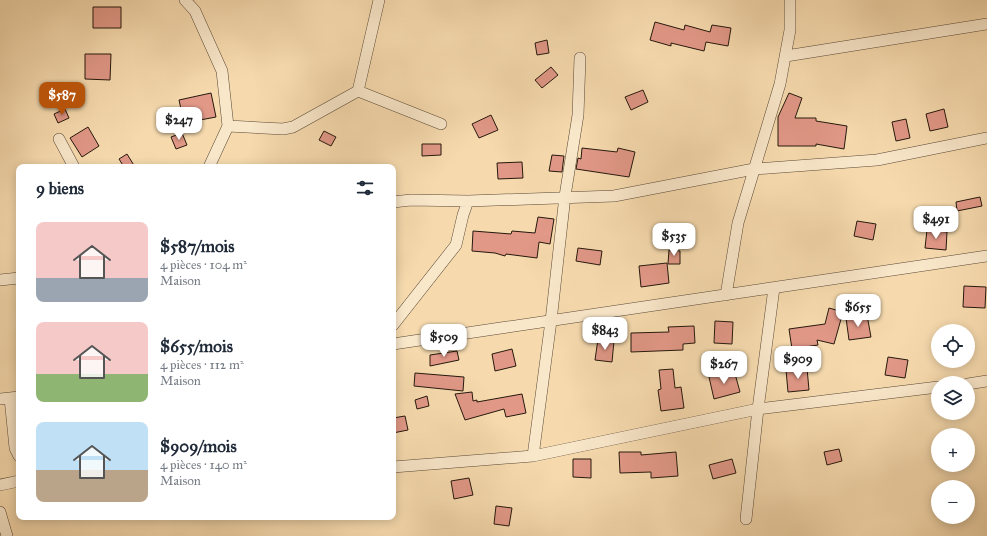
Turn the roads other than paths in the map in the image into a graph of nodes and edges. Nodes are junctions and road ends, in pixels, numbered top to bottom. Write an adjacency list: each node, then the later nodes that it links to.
1 (185, 0): 9 (street)
2 (379, 0): 7 (street)
3 (790, 0): 5 (street)
4 (987, 24): 5 (street)
5 (786, 56): 14 (street)
6 (580, 58): 15 (street)
7 (358, 91): 8 (street); 9 (street)
8 (441, 124)
9 (228, 126): 13 (street)
10 (987, 138): 14 (street)
11 (59, 139): 12 (street)
12 (72, 164)
13 (210, 164)
14 (754, 169): 15 (street); 22 (street)
15 (565, 196): 16 (street); 24 (street)
16 (468, 201): 17 (street); 23 (street)
17 (396, 202)
18 (987, 256): 21 (street)
19 (16, 278): 20 (street)
20 (0, 280)
21 (774, 288): 22 (street); 30 (street)
22 (726, 295): 24 (street)
23 (396, 321)
24 (551, 321): 25 (street); 32 (street)
25 (396, 344)
26 (987, 381): 27 (street)
27 (975, 383)
28 (931, 388): 30 (street)
29 (10, 398): 31 (street)
30 (758, 409): 32 (street); 37 (street)
31 (16, 450)
32 (533, 456): 33 (street)
33 (396, 467)
34 (16, 483): 35 (street)
35 (0, 486)
36 (0, 512): 38 (street)
37 (746, 519)
38 (7, 536)

